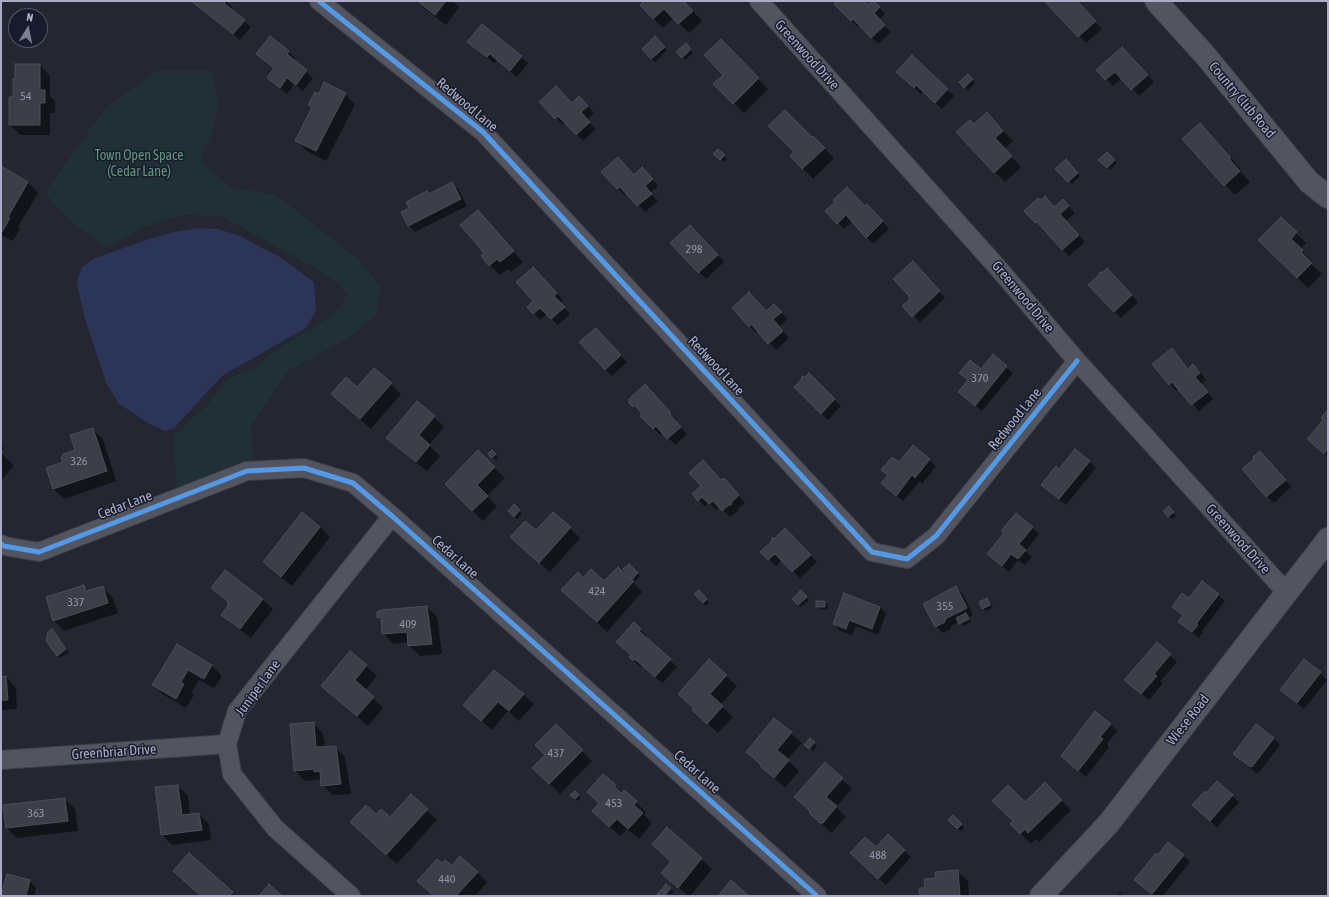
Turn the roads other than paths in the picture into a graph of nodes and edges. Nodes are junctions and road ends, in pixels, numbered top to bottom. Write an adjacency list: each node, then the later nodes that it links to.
1 (319, 1): 5 (street, Redwood Lane)
2 (759, 1): 5 (street, Greenwood Drive)
3 (1156, 1): 4 (street, Country Club Road)
4 (1328, 198)
5 (1077, 361): 9 (street, Greenwood Drive)
6 (392, 516): 8 (street, Cedar Lane); 10 (street, Juniper Lane); 13 (street, Cedar Lane)
7 (1328, 539): 9 (street, Wiese Road)
8 (1, 544)
9 (1287, 593): 14 (street, Wiese Road)
10 (227, 744): 11 (street, Greenbriar Drive); 12 (street, Juniper Lane)
11 (1, 760)
12 (351, 896)
13 (817, 896)
14 (1041, 896)

